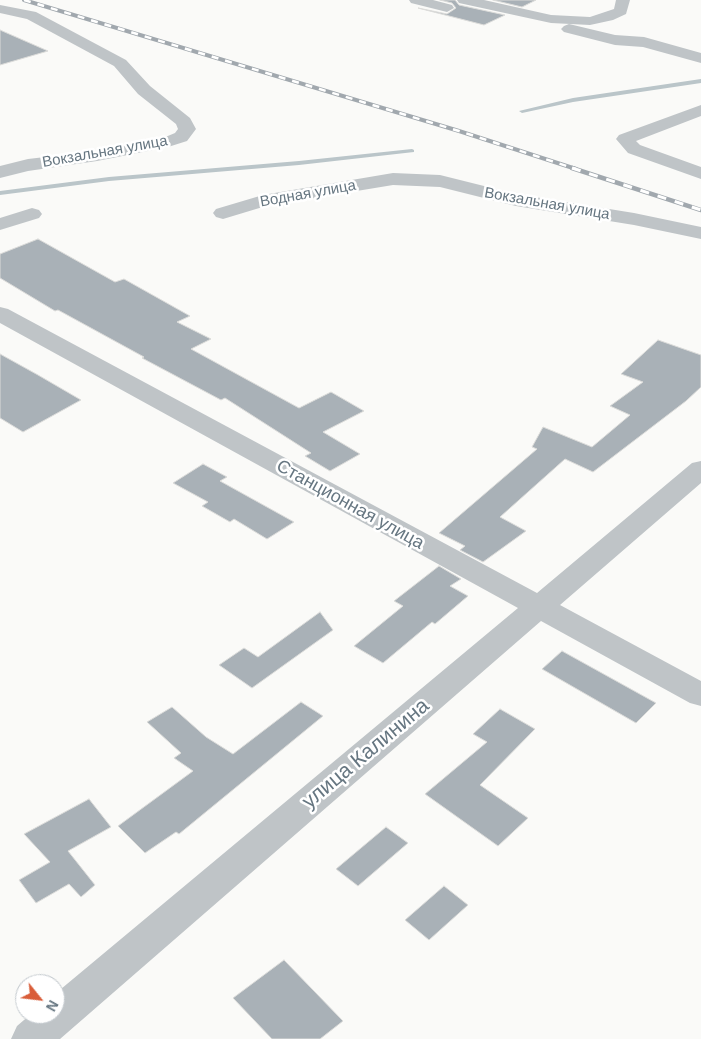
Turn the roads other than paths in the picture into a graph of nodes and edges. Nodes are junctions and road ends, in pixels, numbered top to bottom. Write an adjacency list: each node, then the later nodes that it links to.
1 (416, 0): 4 (street)
2 (464, 0): 6 (street)
3 (623, 0): 6 (street)
4 (448, 8)
5 (0, 9): 9 (street, Вокзальная улица)
6 (551, 19): 7 (street)
7 (701, 58)
8 (701, 110): 10 (street)
9 (0, 172)
10 (701, 173)
11 (394, 179): 12 (street, Водная улица); 15 (street, Вокзальная улица)
12 (223, 213)
13 (32, 214): 14 (street)
14 (0, 224)
15 (701, 233)
16 (0, 314): 18 (street, Станционная улица)
17 (701, 470): 18 (street, улица Калинина)
18 (539, 608): 19 (street, Станционная улица); 20 (street, улица Калинина)
19 (701, 695)
20 (31, 1039)

